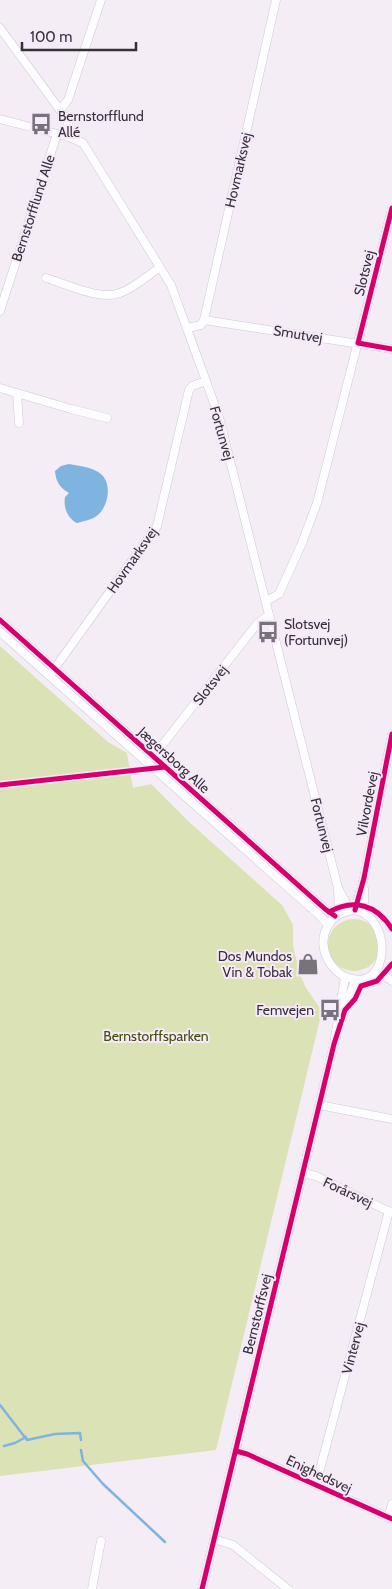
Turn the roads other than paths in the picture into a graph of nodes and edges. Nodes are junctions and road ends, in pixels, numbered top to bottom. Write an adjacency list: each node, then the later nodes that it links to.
1 (101, 0): 4 (street)
2 (276, 0): 12 (street, Hovmarksvej)
3 (0, 28): 4 (street)
4 (61, 109): 7 (street)
5 (0, 119): 6 (street)
6 (57, 134): 7 (street); 11 (street, Bernstorfflund Alle)
7 (69, 137): 9 (street, Fortunvej)
8 (392, 208): 14 (street, Slotsvej)
9 (159, 268): 10 (street); 13 (street, Fortunvej)
10 (46, 278)
11 (0, 311)
12 (204, 320): 13 (street); 14 (street, Smutvej)
13 (187, 328): 16 (street, Fortunvej)
14 (358, 343): 15 (street, Smutvej); 21 (street, Slotsvej)
15 (392, 349)
16 (206, 381): 21 (street, Fortunvej); 25 (street, Hovmarksvej)
17 (0, 388): 18 (street)
18 (17, 394): 19 (street); 20 (street)
19 (107, 418)
20 (19, 423)
21 (266, 601): 22 (street, Fortunvej)
22 (269, 615): 28 (street, Slotsvej); 30 (street, Fortunvej)
23 (0, 620): 25 (street, Jægersborg Alle)
24 (0, 632): 26 (street, Jægersborg Alle)
25 (55, 669): 26 (street, Hovmarksvej); 28 (street, Jægersborg Alle)
26 (50, 676): 34 (street, Jægersborg Alle)
27 (392, 734): 29 (street, Vilvordevej)
28 (154, 757): 33 (street, Jægersborg Alle)
29 (364, 878): 31 (street, Vilvordevej); 32 (street, Vilvordevej)
30 (338, 888): 31 (street, Fortunvej); 33 (street, Fortunvej)
31 (353, 910): 32 (street); 33 (street)
32 (364, 911): 35 (street)
33 (337, 914): 34 (street)
34 (328, 925): 39 (street)
35 (389, 931): 36 (street)
36 (386, 962): 37 (street); 38 (street)
37 (392, 969)
38 (378, 972): 40 (street); 41 (street)
39 (345, 977): 40 (street); 42 (street, Bernstorffsvej)
40 (356, 980): 42 (street, Bernstorffsvej)
41 (392, 981)
42 (334, 1044): 43 (street, Bernstorffsvej)
43 (319, 1105): 44 (street); 45 (street, Bernstorffsvej)
44 (392, 1119)
45 (303, 1173): 46 (street, Forårsvej); 47 (street, Bernstorffsvej)
46 (390, 1212): 48 (street, Vintervej)
47 (236, 1451): 48 (street, Enighedsvej); 51 (street, Bernstorffsvej)
48 (316, 1484): 50 (street, Enighedsvej)
49 (392, 1504): 50 (street)
50 (390, 1519)
51 (214, 1539): 54 (street, Bernstorffsvej); 55 (street)
52 (100, 1541): 53 (street)
53 (92, 1589)
54 (202, 1589)
55 (288, 1589)

